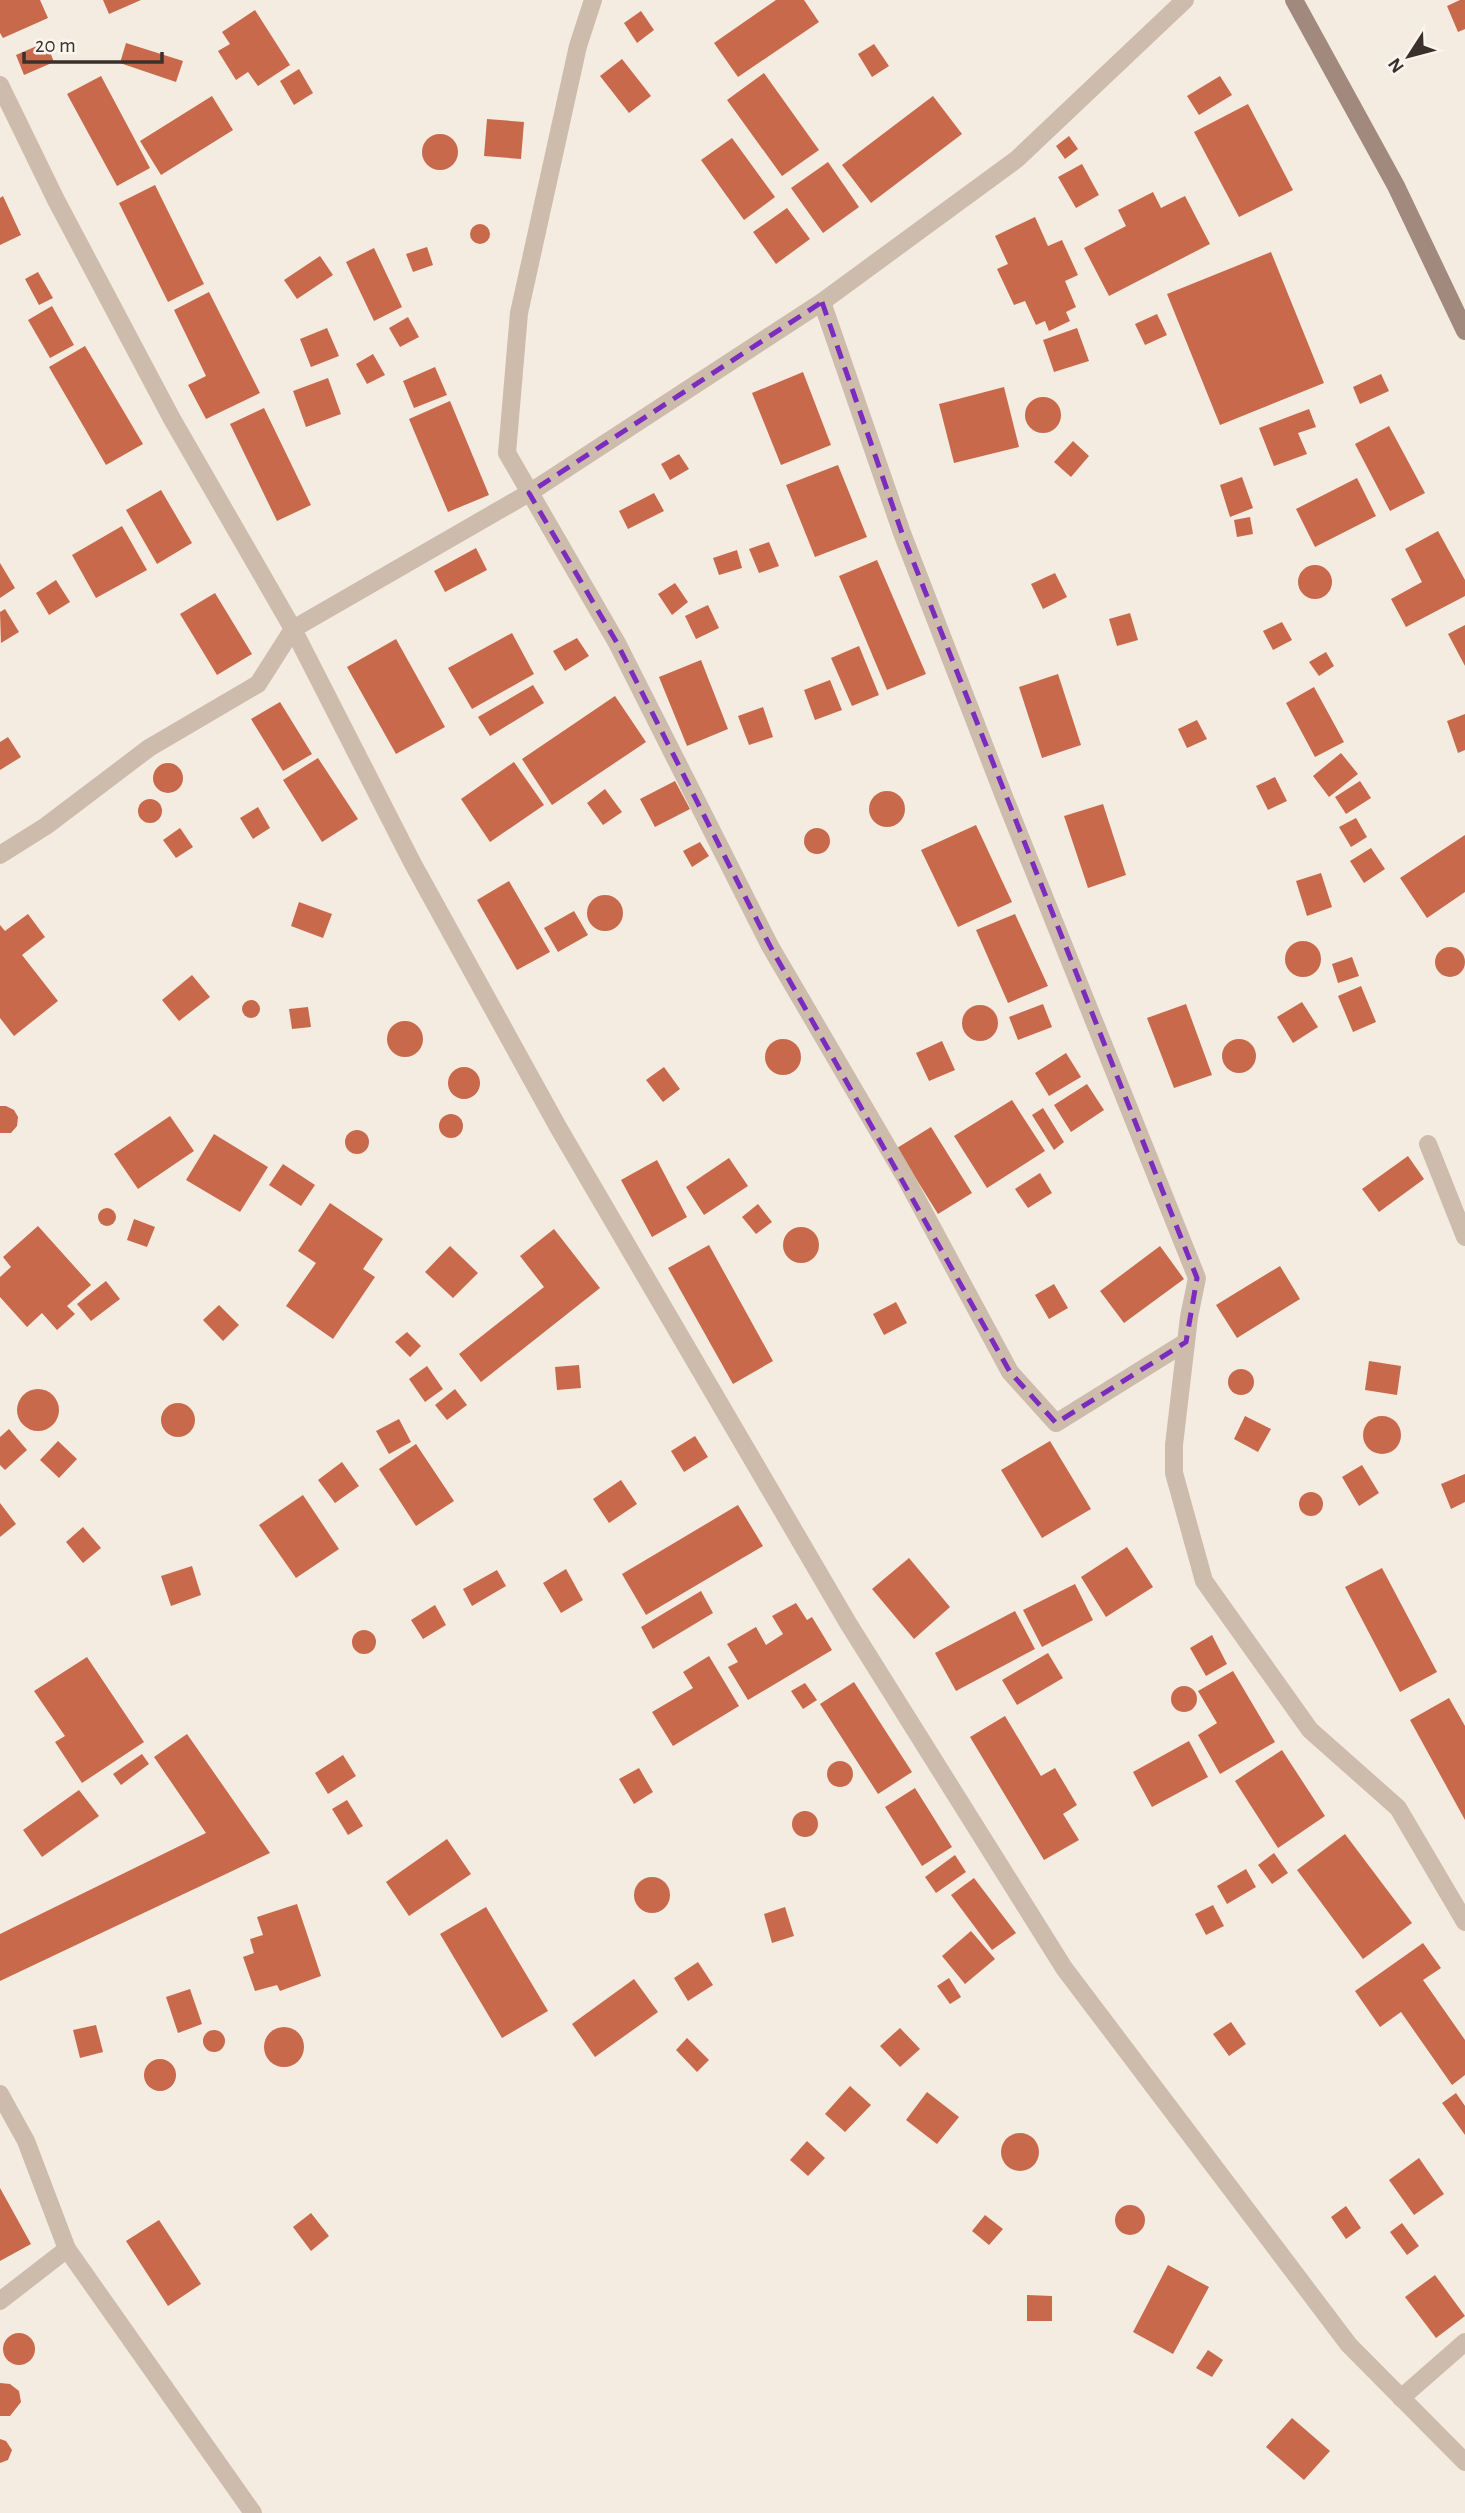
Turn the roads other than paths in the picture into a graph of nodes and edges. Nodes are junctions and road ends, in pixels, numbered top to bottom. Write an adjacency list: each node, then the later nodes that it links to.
1 (593, 0): 7 (street)
2 (1185, 0): 5 (street)
3 (1293, 0): 6 (main road)
4 (0, 85): 8 (street)
5 (822, 302): 7 (street); 12 (street)
6 (1465, 331)
7 (529, 493): 8 (street); 12 (street)
8 (293, 629): 9 (street); 18 (street)
9 (0, 855)
10 (1428, 1144): 11 (street)
11 (1465, 1237)
12 (1186, 1342): 13 (street)
13 (1465, 1922)
14 (0, 2094): 15 (street)
15 (68, 2249): 16 (street); 20 (street)
16 (0, 2301)
17 (1465, 2342): 18 (street)
18 (1401, 2398): 19 (street)
19 (1465, 2462)
20 (253, 2513)

